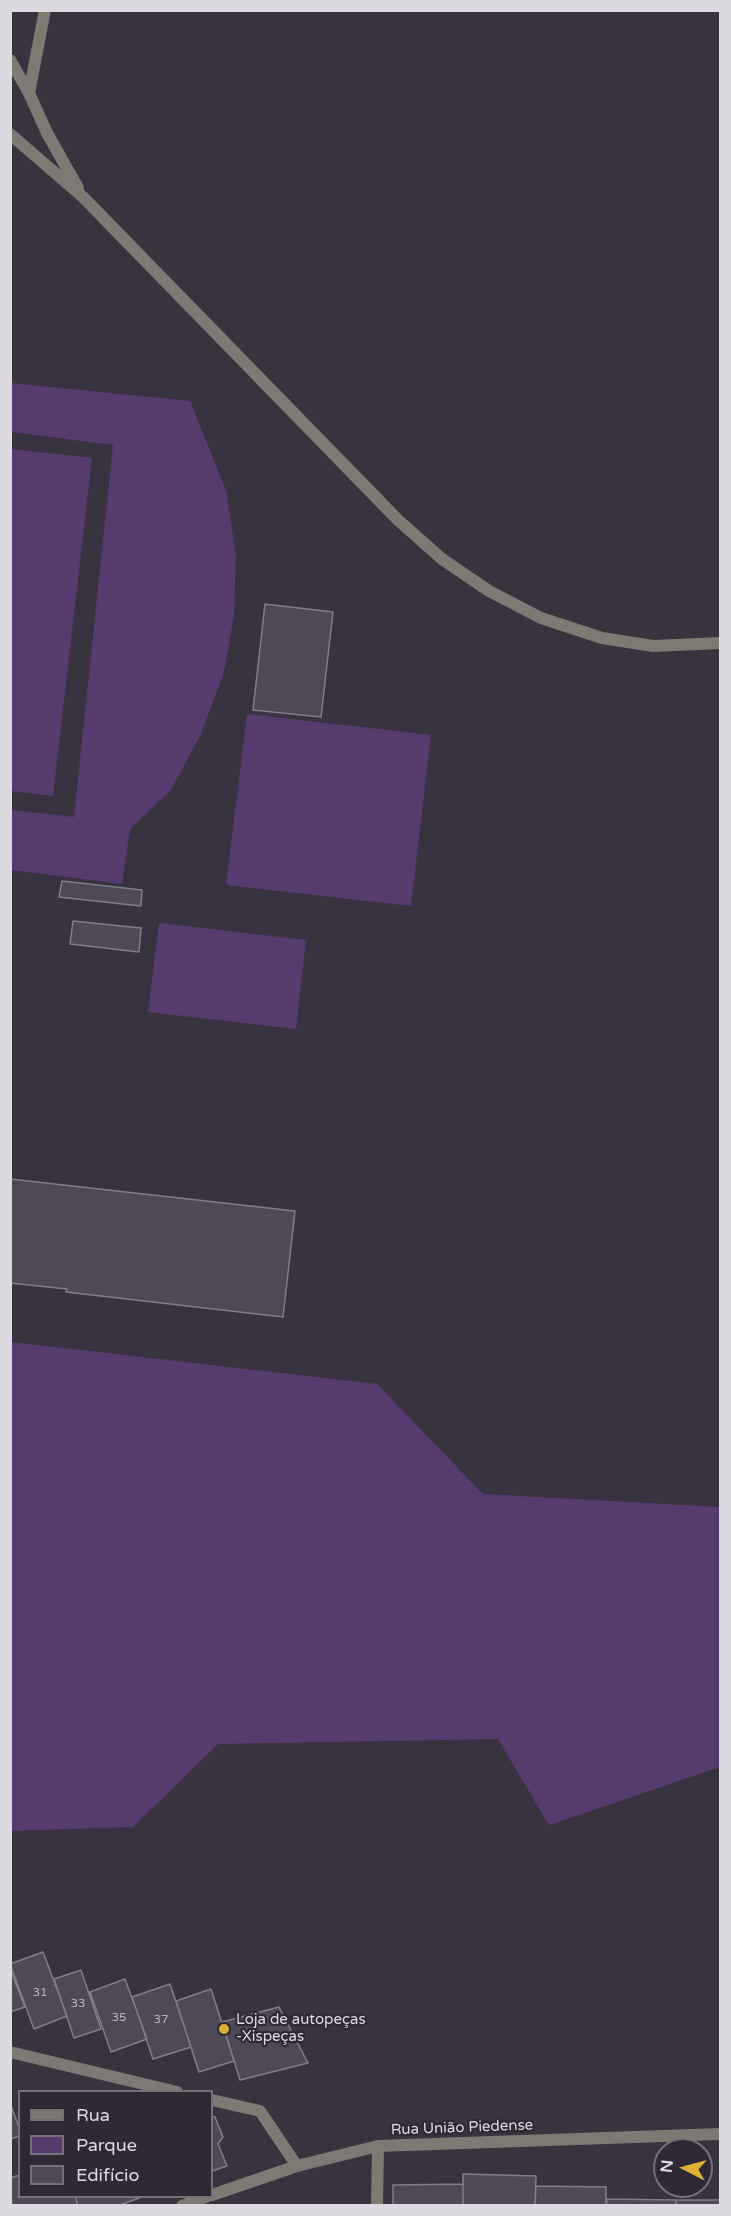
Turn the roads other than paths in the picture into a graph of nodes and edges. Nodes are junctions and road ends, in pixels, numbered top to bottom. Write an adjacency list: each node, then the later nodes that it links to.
1 (45, 10): 3 (street)
2 (10, 60): 3 (street)
3 (29, 93): 5 (street)
4 (10, 134): 5 (street)
5 (83, 197): 6 (street)
6 (720, 643)
7 (10, 2052): 8 (street)
8 (173, 2090)
9 (213, 2100): 12 (street)
10 (720, 2134): 11 (street, Rua União Piedense)
11 (378, 2146): 12 (street, Rua União Piedense); 16 (street)
12 (297, 2166): 13 (street, Rua União Piedense)
13 (213, 2195)
14 (204, 2198): 15 (street, Rua União Piedense)
15 (182, 2205)
16 (377, 2205)

